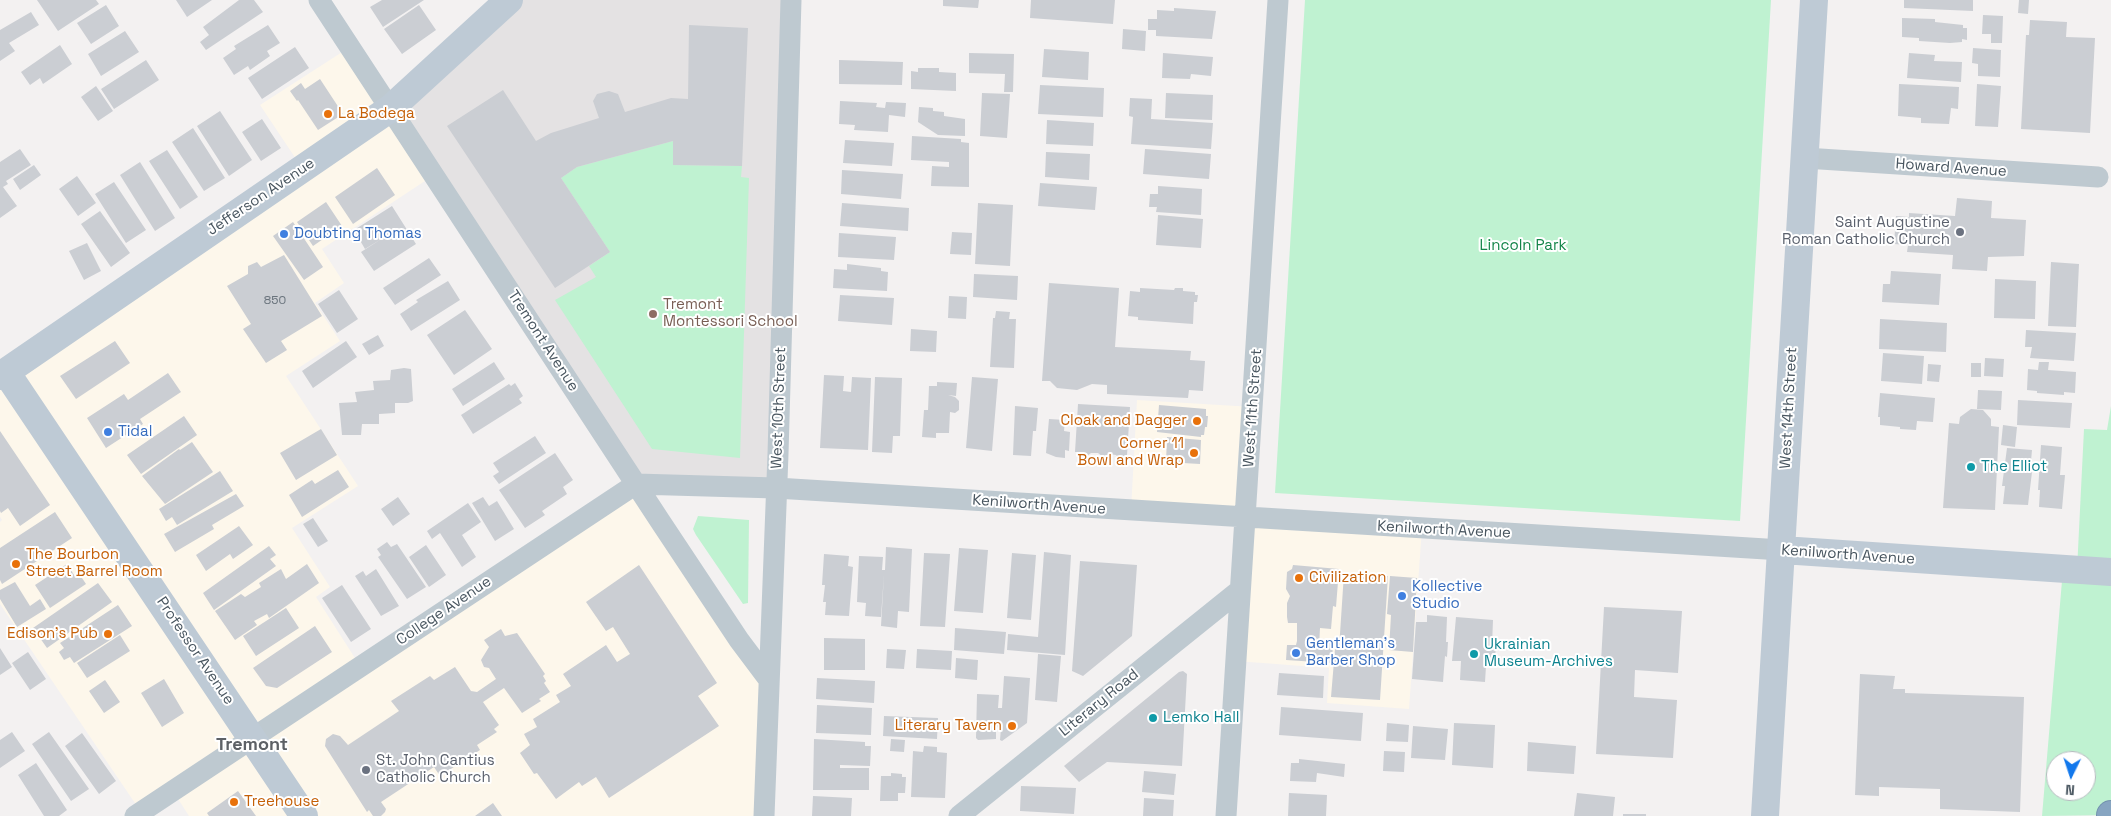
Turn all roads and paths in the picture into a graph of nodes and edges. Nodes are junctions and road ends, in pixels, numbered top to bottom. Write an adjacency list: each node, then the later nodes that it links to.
1 (319, 0): 6 (street, Tremont Avenue)
2 (509, 0): 6 (street, Jefferson Avenue)
3 (791, 0): 11 (street, West 10th Street)
4 (1278, 0): 12 (street, West 11th Street)
5 (1814, 0): 7 (street, West 14th Street)
6 (391, 108): 9 (street, Jefferson Avenue); 10 (street, Tremont Avenue)
7 (1805, 158): 8 (street, Howard Avenue); 13 (street, West 14th Street)
8 (2098, 177)
9 (2, 370): 17 (street, Professor Avenue)
10 (636, 484): 11 (street); 16 (street, Tremont Avenue); 17 (street, College Avenue)
11 (776, 488): 12 (street, Kenilworth Avenue); 16 (street, West 10th Street)
12 (1246, 518): 13 (street, Kenilworth Avenue); 15 (street, West 11th Street)
13 (1782, 550): 14 (street, Kenilworth Avenue); 23 (street, West 14th Street)
14 (2111, 572)
15 (1240, 590): 21 (street, Literary Road); 22 (street, West 11th Street)
16 (769, 680): 20 (street, West 10th Street)
17 (253, 738): 18 (street, College Avenue); 19 (street, Professor Avenue)
18 (135, 816)
19 (304, 816)
20 (764, 816)
21 (959, 816)
22 (1226, 816)
23 (1765, 816)

